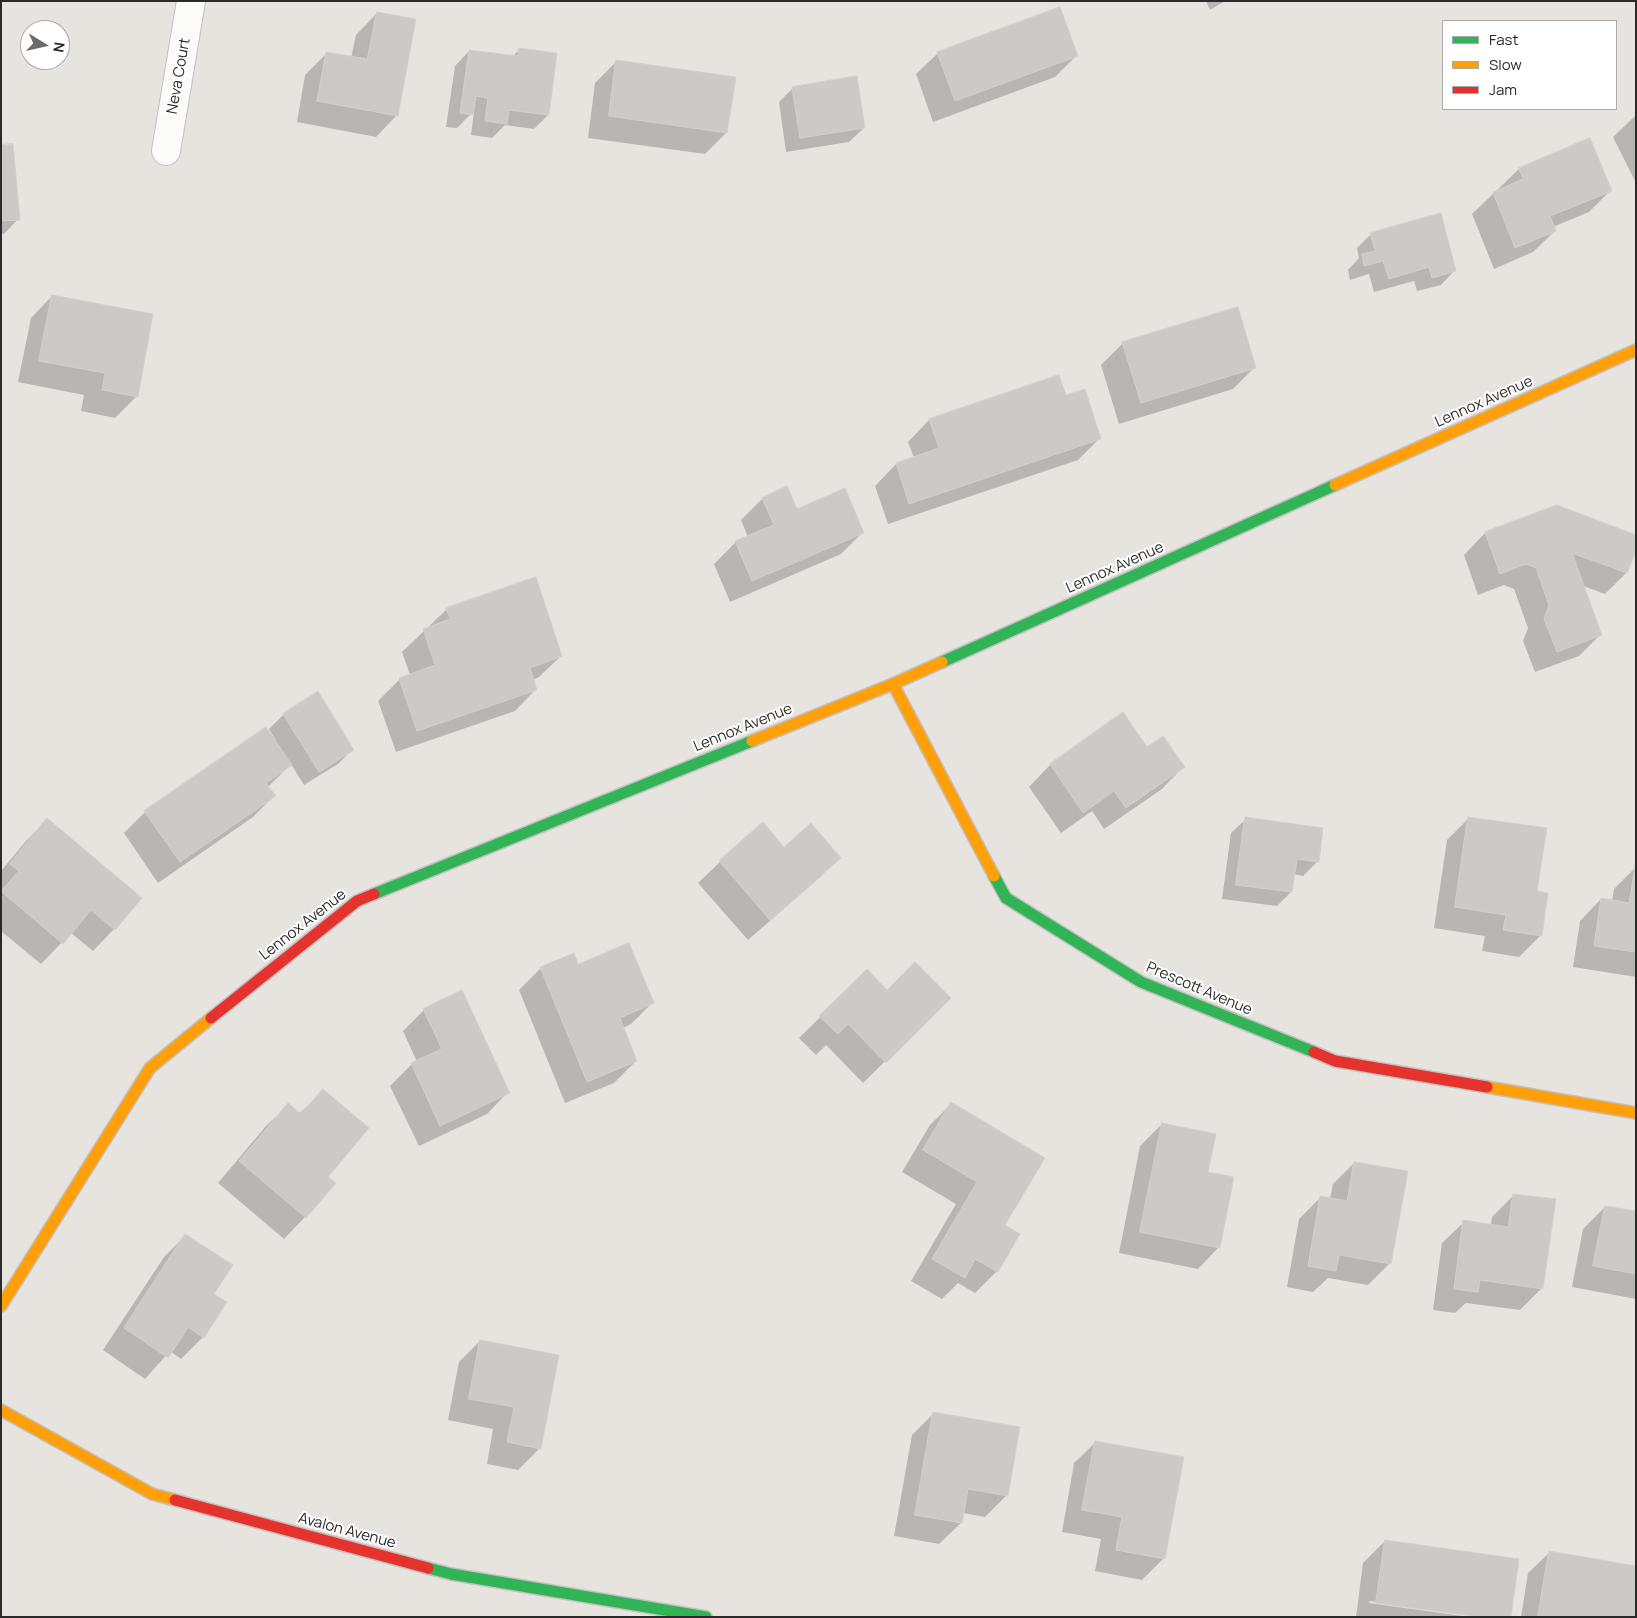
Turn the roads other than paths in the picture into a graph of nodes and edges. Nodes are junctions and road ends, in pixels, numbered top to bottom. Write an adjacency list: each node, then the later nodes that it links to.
1 (192, 1): 2 (street, Neva Court)
2 (166, 150)
3 (1636, 350): 4 (street, Lennox Avenue)
4 (893, 684): 5 (street, Prescott Avenue); 6 (street, Lennox Avenue)
5 (1636, 1113)
6 (1, 1306)
7 (1, 1410): 8 (street, Avalon Avenue)
8 (706, 1617)

